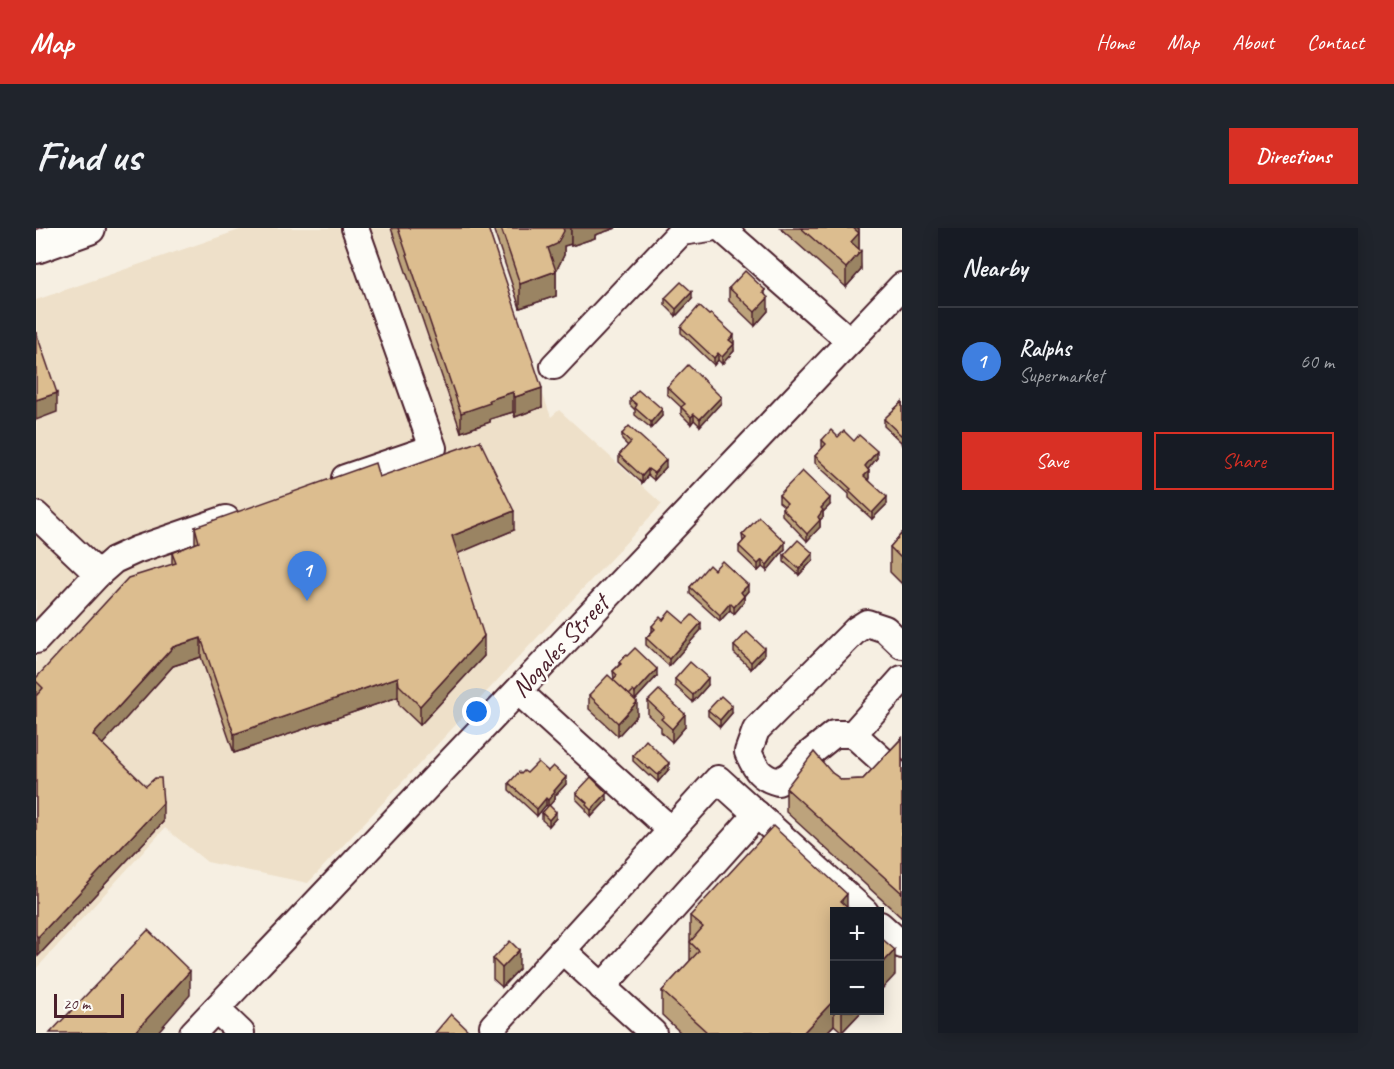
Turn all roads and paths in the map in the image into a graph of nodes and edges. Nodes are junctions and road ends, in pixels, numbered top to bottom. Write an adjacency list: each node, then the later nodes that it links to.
1 (89, 228): 5 (main road)
2 (355, 228): 9 (street)
3 (710, 228): 8 (street)
4 (721, 228): 7 (street)
5 (36, 247)
6 (902, 286): 7 (street, Nogales Street)
7 (850, 341): 16 (street, Nogales Street)
8 (554, 366)
9 (322, 486)
10 (243, 513): 12 (street)
11 (36, 515): 12 (street)
12 (98, 574): 13 (street)
13 (36, 640)
14 (902, 645): 17 (street)
15 (902, 679): 17 (street)
16 (518, 691): 20 (street); 26 (street, Nogales Street)
17 (854, 734): 18 (street)
18 (894, 771)
19 (757, 814): 20 (street); 21 (street); 25 (street)
20 (671, 830): 24 (street)
21 (859, 907)
22 (884, 929): 23 (street)
23 (902, 945)
24 (562, 950): 25 (street); 27 (street)
25 (602, 987): 30 (street)
26 (216, 1009): 28 (street, Nogales Street); 29 (street)
27 (493, 1026)
28 (193, 1033)
29 (241, 1033)
30 (653, 1033)

